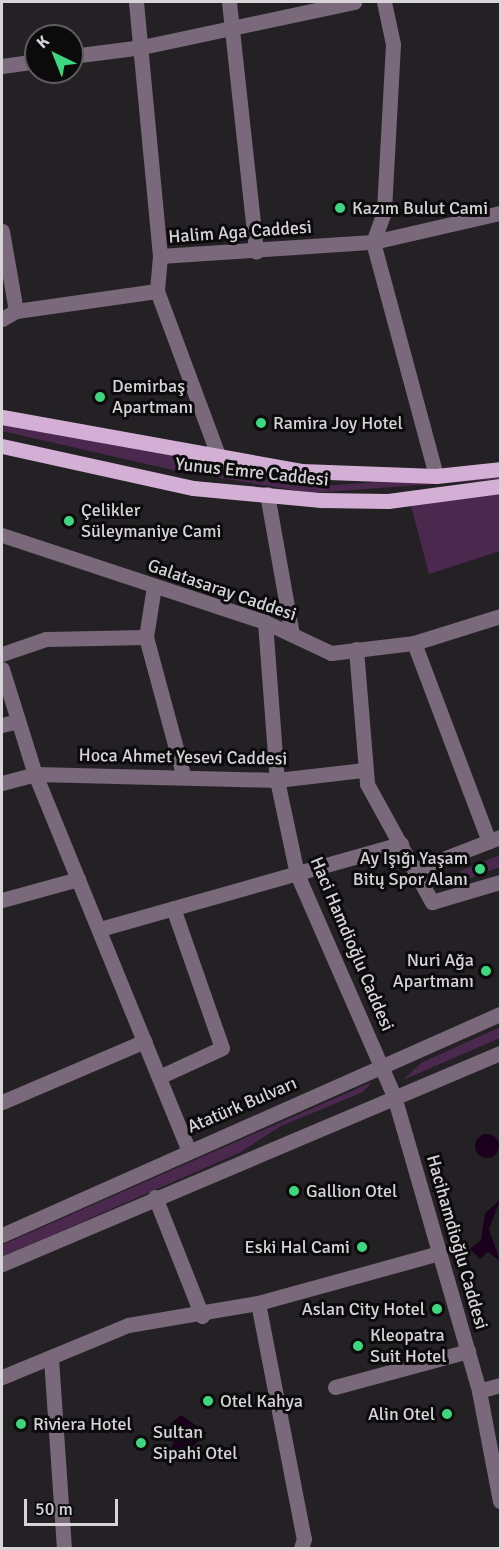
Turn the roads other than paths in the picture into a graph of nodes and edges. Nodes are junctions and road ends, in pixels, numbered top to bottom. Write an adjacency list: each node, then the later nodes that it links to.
1 (136, 2): 6 (street)
2 (229, 2): 5 (street)
3 (353, 2): 5 (street)
4 (384, 2): 12 (street)
5 (228, 25): 6 (street); 13 (street)
6 (142, 47): 7 (street); 14 (street)
7 (84, 54)
8 (24, 63): 9 (street)
9 (2, 66)
10 (501, 213): 12 (street, Halim Aga Caddesi)
11 (2, 231): 16 (street)
12 (373, 242): 13 (street, Halim Aga Caddesi); 22 (street)
13 (256, 252): 14 (street, Halim Aga Caddesi)
14 (160, 256): 15 (street)
15 (157, 291): 16 (street); 20 (street)
16 (16, 311): 17 (street)
17 (2, 319)
18 (2, 417): 20 (main road, Yunus Emre Caddesi)
19 (2, 446): 24 (main road, Yunus Emre Caddesi)
20 (220, 460): 22 (main road, Yunus Emre Caddesi)
21 (501, 469): 22 (main road, Yunus Emre Caddesi)
22 (436, 476)
23 (501, 486): 24 (main road, Yunus Emre Caddesi)
24 (267, 494): 29 (street)
25 (2, 535): 26 (street, Galatasaray Caddesi)
26 (154, 586): 28 (street, Galatasaray Caddesi); 30 (street)
27 (501, 616): 31 (street, Galatasaray Caddesi)
28 (265, 622): 29 (street, Galatasaray Caddesi); 40 (street, Haci Hamdioğlu Caddesi)
29 (292, 634): 32 (street, Galatasaray Caddesi)
30 (146, 637): 33 (street); 39 (street)
31 (414, 643): 32 (street, Galatasaray Caddesi); 42 (street)
32 (356, 650): 37 (street)
33 (2, 654)
34 (2, 669): 35 (street)
35 (18, 721): 36 (street); 38 (street)
36 (2, 725)
37 (364, 770): 40 (street, Hoca Ahmet Yesevi Caddesi); 43 (street)
38 (34, 774): 39 (street, Hoca Ahmet Yesevi Caddesi); 41 (street, Hoca Ahmet Yesevi Caddesi); 46 (street)
39 (183, 774): 40 (street, Hoca Ahmet Yesevi Caddesi)
40 (277, 780): 45 (street, Haci Hamdioğlu Caddesi)
41 (2, 783)
42 (495, 839): 44 (street)
43 (401, 844): 44 (street); 45 (street)
44 (417, 869): 47 (street)
45 (297, 874): 49 (street); 54 (street, Haci Hamdioğlu Caddesi)
46 (78, 879): 48 (street); 50 (street)
47 (501, 882)
48 (2, 900)
49 (173, 908): 50 (street); 55 (street)
50 (99, 928): 52 (street)
51 (501, 1014): 54 (street, Atatürk Bulvarı)
52 (145, 1041): 55 (street); 57 (street)
53 (501, 1053): 56 (street)
54 (382, 1066): 56 (street, Hacihamdioğlu Caddesi); 58 (street, Atatürk Bulvarı)
55 (159, 1077): 58 (street)
56 (394, 1096): 59 (street); 61 (street, Hacihamdioğlu Caddesi)
57 (2, 1102)
58 (188, 1149): 60 (street, Atatürk Bulvarı)
59 (155, 1197): 62 (street); 64 (street)
60 (2, 1235)
61 (440, 1253): 63 (street); 65 (street, Hacihamdioğlu Caddesi)
62 (2, 1264)
63 (258, 1303): 64 (street); 73 (street)
64 (202, 1316): 66 (street)
65 (468, 1351): 69 (street); 70 (street, Hacihamdioğlu Caddesi)
66 (51, 1358): 67 (street); 72 (street)
67 (2, 1377)
68 (501, 1385): 70 (street)
69 (335, 1387)
70 (479, 1391): 71 (street, Hacihamdioğlu Caddesi)
71 (501, 1501)
72 (64, 1548)
73 (301, 1548)

